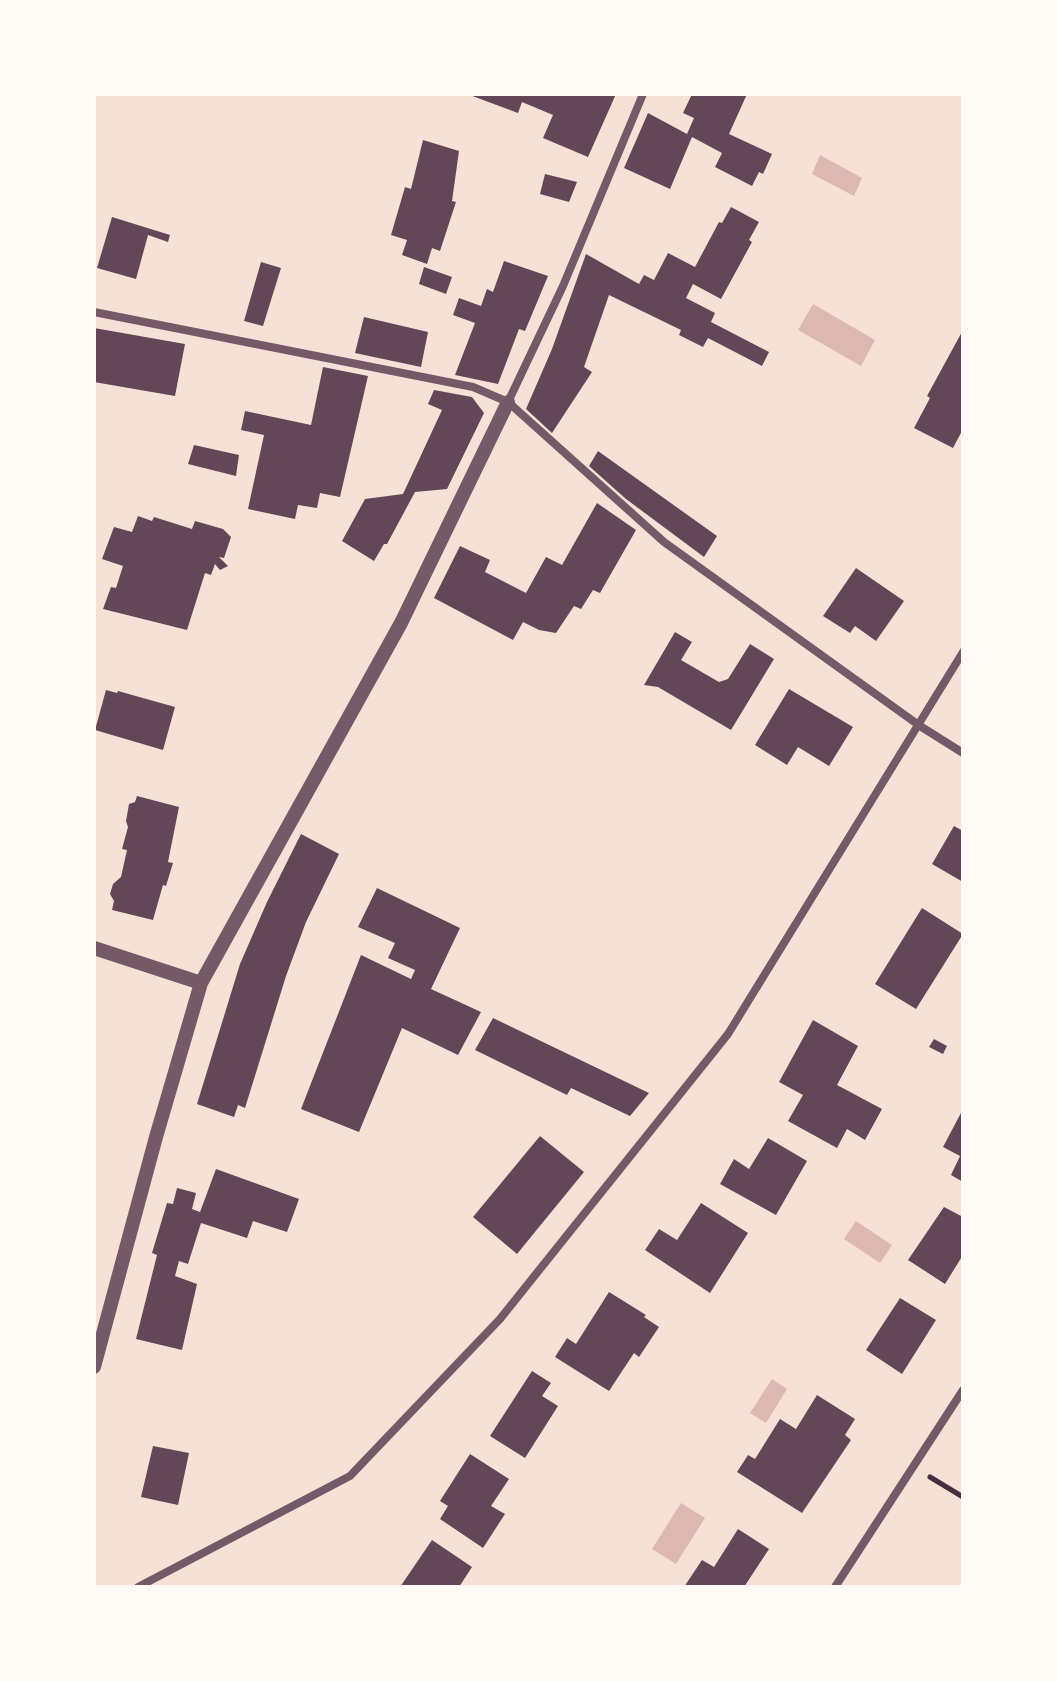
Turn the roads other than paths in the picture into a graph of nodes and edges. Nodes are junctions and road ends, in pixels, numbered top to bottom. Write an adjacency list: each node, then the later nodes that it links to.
1 (643, 94): 3 (street)
2 (94, 312): 3 (street)
3 (508, 402): 5 (street); 8 (street)
4 (963, 652): 5 (street)
5 (920, 726): 6 (street); 11 (street)
6 (963, 753)
7 (94, 948): 8 (street)
8 (201, 983): 9 (street)
9 (94, 1367)
10 (963, 1390): 12 (street)
11 (138, 1587)
12 (835, 1587)

